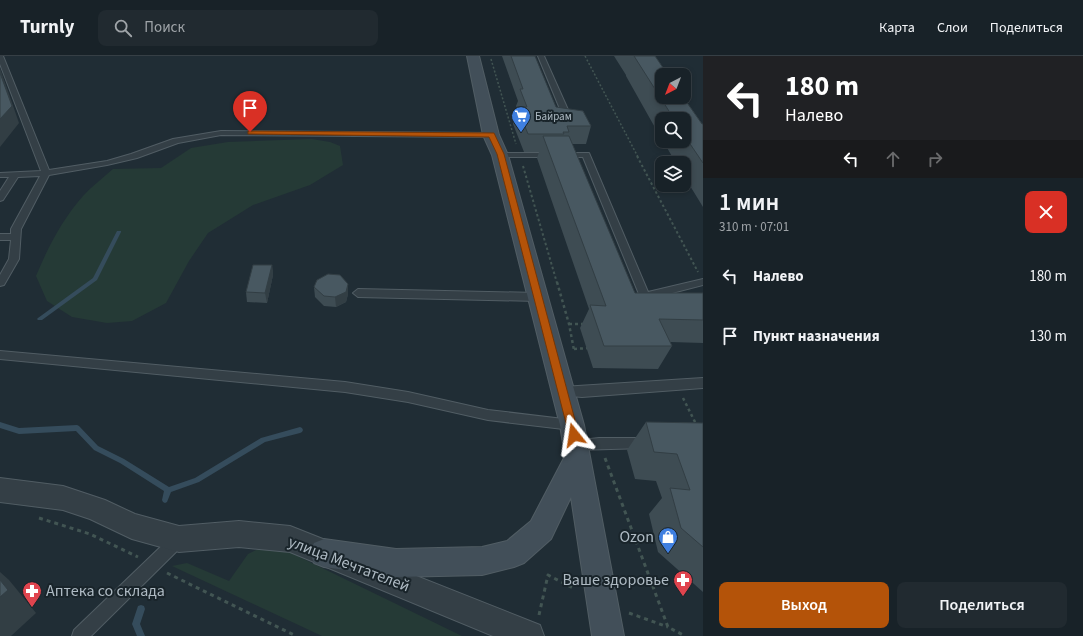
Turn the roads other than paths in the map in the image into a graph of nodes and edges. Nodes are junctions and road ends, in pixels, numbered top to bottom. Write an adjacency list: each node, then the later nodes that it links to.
1 (0, 56): 7 (lane)
2 (473, 56): 5 (street)
3 (541, 56): 4 (lane)
4 (576, 124)
5 (491, 135): 6 (street); 7 (lane)
6 (510, 155): 13 (lane); 16 (street)
7 (46, 173): 9 (lane); 12 (lane)
8 (0, 175): 9 (lane)
9 (15, 175): 10 (lane)
10 (0, 198)
11 (0, 237): 12 (lane)
12 (15, 237): 14 (lane)
13 (702, 278)
14 (0, 283)
15 (358, 293): 16 (lane)
16 (537, 297): 19 (street)
17 (0, 355): 20 (lane)
18 (703, 384): 19 (lane)
19 (562, 392): 20 (street)
20 (581, 442): 21 (lane); 24 (street); 27 (street)
21 (655, 443)
22 (0, 490): 23 (street, улица Мечтателей)
23 (179, 539): 24 (street, улица Мечтателей); 26 (lane)
24 (324, 553): 25 (street, улица Мечтателей)
25 (533, 628)
26 (80, 636)
27 (608, 636)

